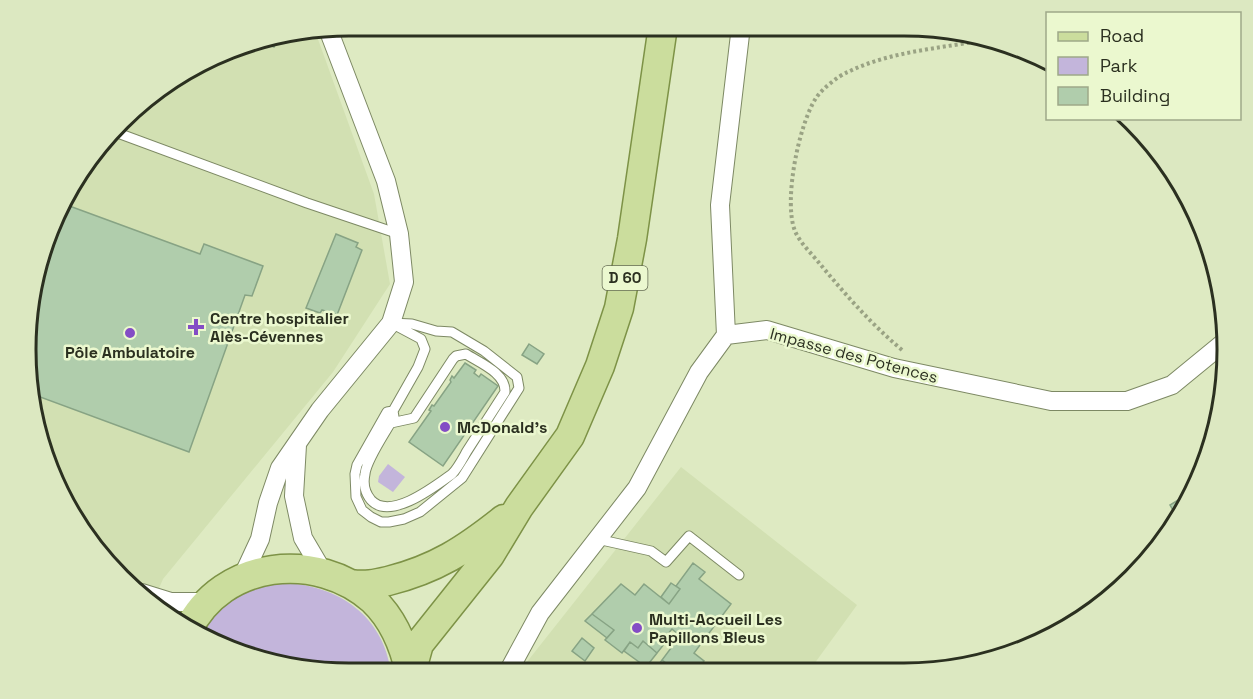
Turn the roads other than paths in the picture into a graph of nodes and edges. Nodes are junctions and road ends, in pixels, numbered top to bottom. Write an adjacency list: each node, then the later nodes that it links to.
1 (662, 36): 12 (main road, D 60)
2 (740, 36): 7 (street)
3 (331, 37): 5 (street)
4 (122, 135): 5 (lane)
5 (399, 234): 6 (street)
6 (391, 323): 9 (lane); 9 (lane); 11 (street)
7 (726, 334): 8 (street, Impasse des Potences); 13 (street)
8 (1217, 349)
9 (393, 411): 10 (lane)
10 (391, 423): 10 (lane)
11 (297, 445): 14 (street); 16 (street)
12 (519, 507): 17 (main road, D 60); 22 (main road, D 60)
13 (597, 539): 15 (lane); 23 (street)
14 (322, 572): 16 (main road); 17 (main road)
15 (739, 575)
16 (241, 580): 19 (main road)
17 (351, 584): 21 (main road)
18 (159, 598): 19 (street)
19 (209, 602): 20 (main road)
20 (194, 622)
21 (408, 663)
22 (413, 663)
23 (512, 663)

